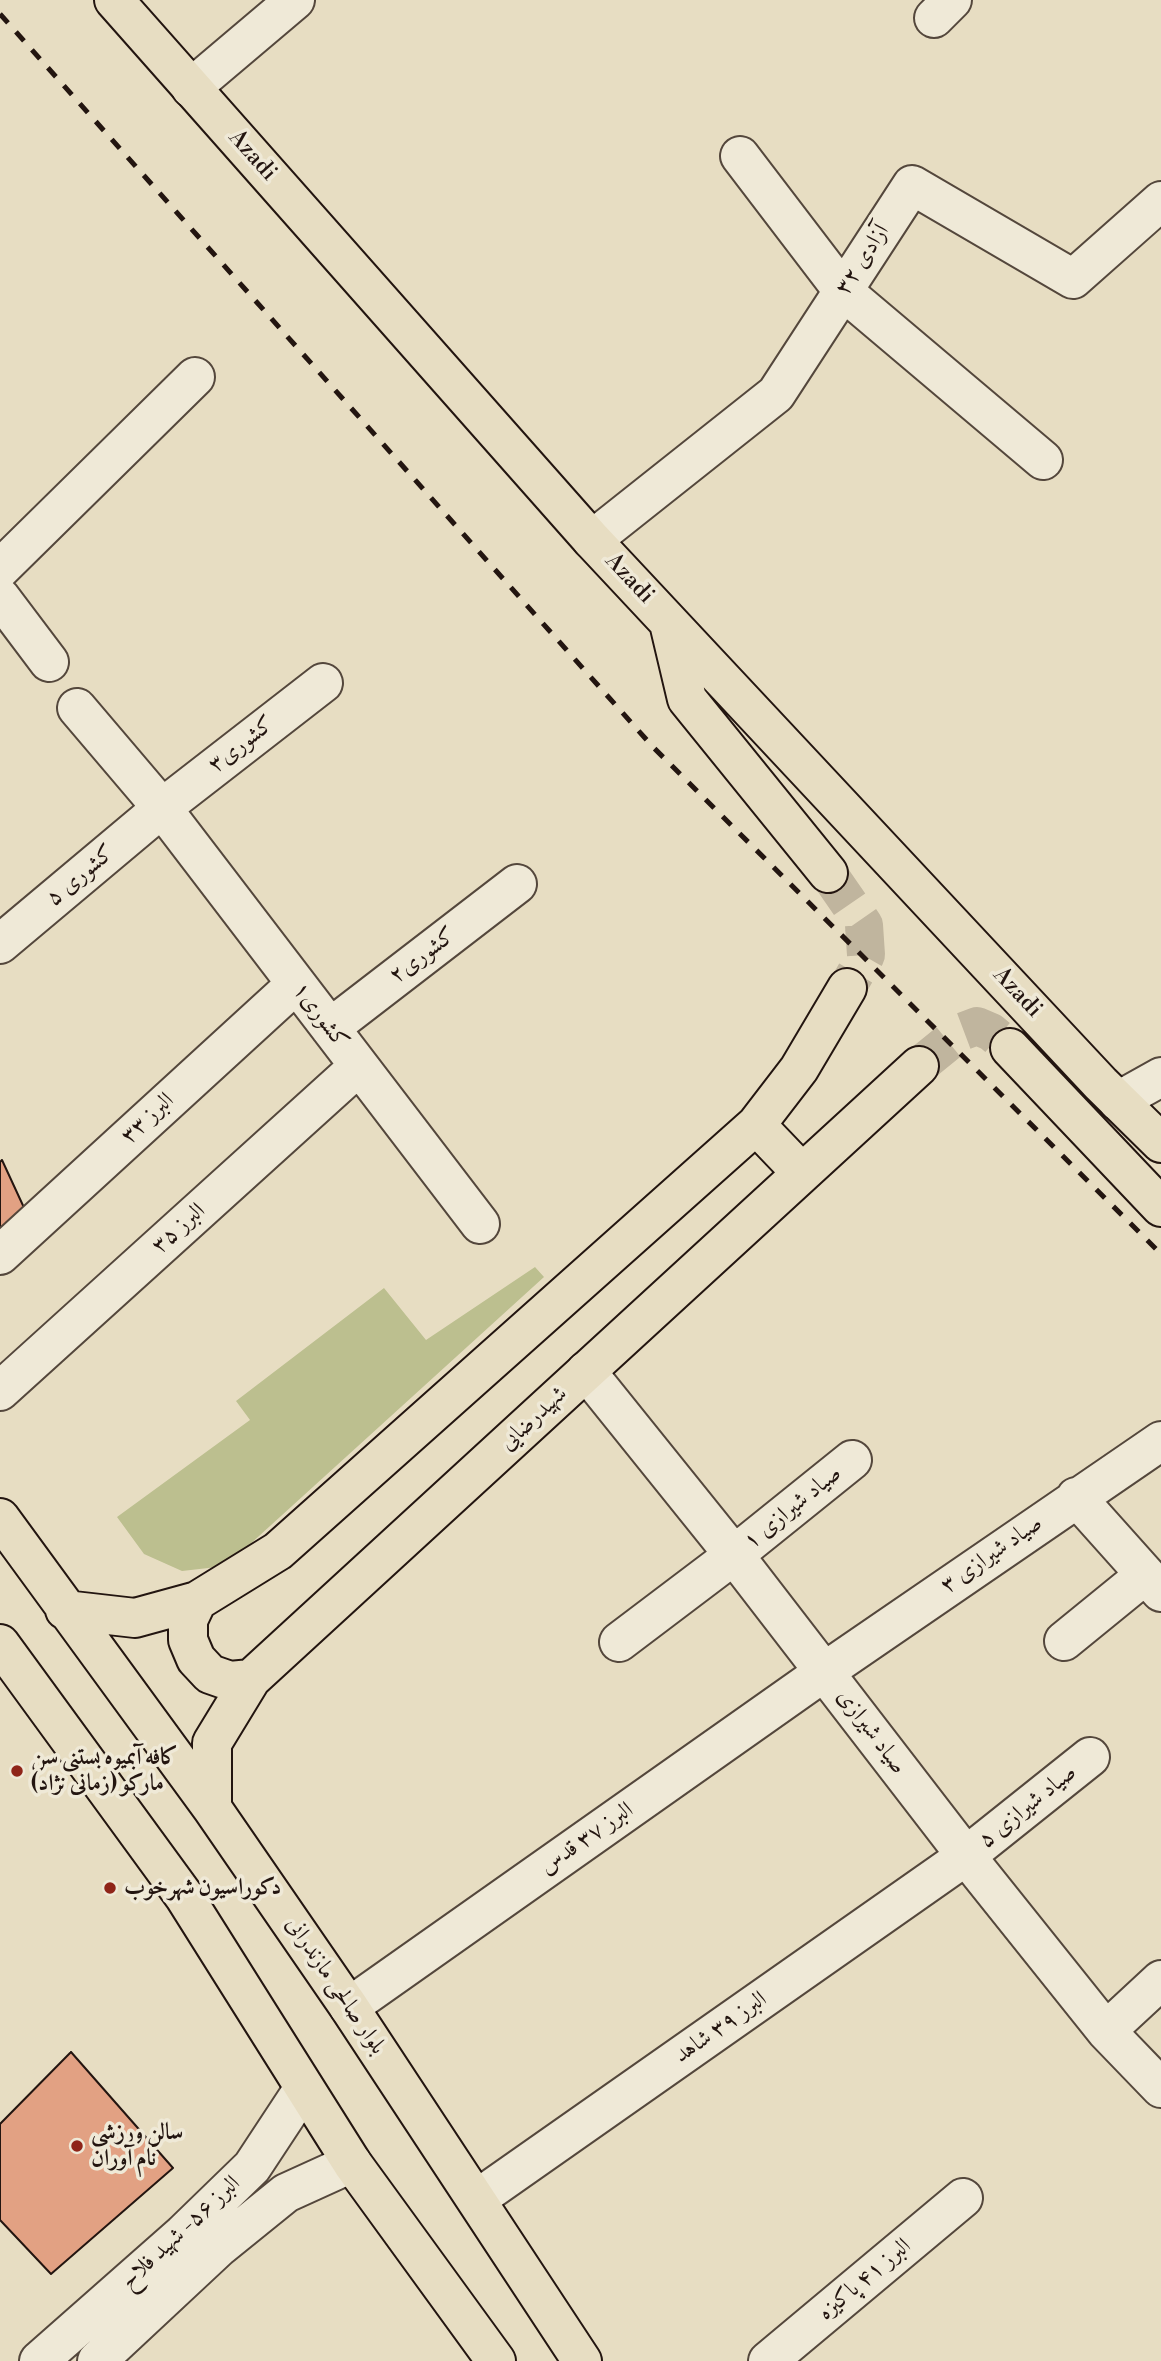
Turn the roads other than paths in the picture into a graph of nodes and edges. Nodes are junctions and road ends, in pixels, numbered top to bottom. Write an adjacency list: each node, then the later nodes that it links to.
1 (114, 0): 3 (main road, Azadi)
2 (295, 0): 3 (street)
3 (191, 88): 9 (main road, Azadi)
4 (740, 156): 6 (street)
5 (1161, 201): 6 (street, آزادی ۳۲)
6 (844, 291): 8 (street); 9 (street, آزادی ۳۲)
7 (195, 377): 10 (street)
8 (1043, 460)
9 (592, 540): 12 (main road, Azadi)
10 (0, 569)
11 (0, 597): 13 (street)
12 (669, 621): 17 (main road); 27 (main road, Azadi)
13 (49, 662)
14 (323, 683): 16 (street, کشوری۳)
15 (76, 708): 16 (street, کشوری۱)
16 (162, 808): 19 (street, کشوری ۵); 20 (street, کشوری۱)
17 (828, 873)
18 (517, 884): 22 (street, کشوری۲)
19 (0, 944)
20 (296, 984): 22 (street, کشوری۱); 33 (street, البرز ۳۳)
21 (847, 988): 28 (main road)
22 (330, 1028): 24 (street, کشوری۱)
23 (1010, 1048): 31 (main road)
24 (359, 1066): 32 (street, کشوری۱); 35 (street, البرز ۳۵)
25 (919, 1066): 30 (main road, شهیدرضایی)
26 (1161, 1077): 27 (street)
27 (1118, 1101): 29 (main road, Azadi)
28 (757, 1125): 30 (main road); 42 (main road)
29 (1161, 1143)
30 (801, 1172): 34 (main road, شهیدرضایی)
31 (1161, 1207)
32 (480, 1223)
33 (0, 1255)
34 (586, 1371): 40 (street, صیاد شیرازی); 48 (main road, شهیدرضایی)
35 (0, 1391)
36 (1161, 1441): 38 (street, صیاد شیرازی ۳)
37 (852, 1460): 40 (street, صیاد شیرازی ۱)
38 (1076, 1497): 41 (street); 47 (street, صیاد شیرازی ۳)
39 (0, 1518): 43 (main road, بلوار صالحی مازندرانی)
40 (734, 1555): 45 (street, صیاد شیرازی ۱); 47 (street, صیاد شیرازی)
41 (1153, 1583): 44 (street)
42 (197, 1601): 43 (main road); 48 (main road)
43 (65, 1610): 50 (main road, بلوار صالحی مازندرانی)
44 (1064, 1641)
45 (619, 1643)
46 (0, 1644): 55 (main road)
47 (824, 1671): 51 (street, صیاد شیرازی); 53 (street, البرز ۳۷ قدس)
48 (250, 1679): 50 (main road, شهیدرضایی)
49 (1090, 1757): 51 (street, صیاد شیرازی ۵)
50 (212, 1808): 53 (main road, بلوار صالحی مازندرانی)
51 (966, 1856): 54 (street, صیاد شیرازی); 59 (street, البرز ۳۹ شاهد)
52 (1161, 1980): 54 (street)
53 (349, 2007): 59 (main road, بلوار صالحی مازندرانی)
54 (1106, 2031): 56 (street, صیاد شیرازی)
55 (304, 2088): 57 (main road); 60 (street, البرز ۵۶- شهید فلاح)
56 (1161, 2088)
57 (352, 2163): 61 (street, البرز ۵۶- شهید فلاح); 62 (main road)
58 (963, 2198): 64 (street, البرز ۴۱ پاکیزه)
59 (477, 2199): 63 (main road, بلوار صالحی مازندرانی)
60 (38, 2361)
61 (97, 2361)
62 (496, 2361)
63 (582, 2361)
64 (768, 2361)

